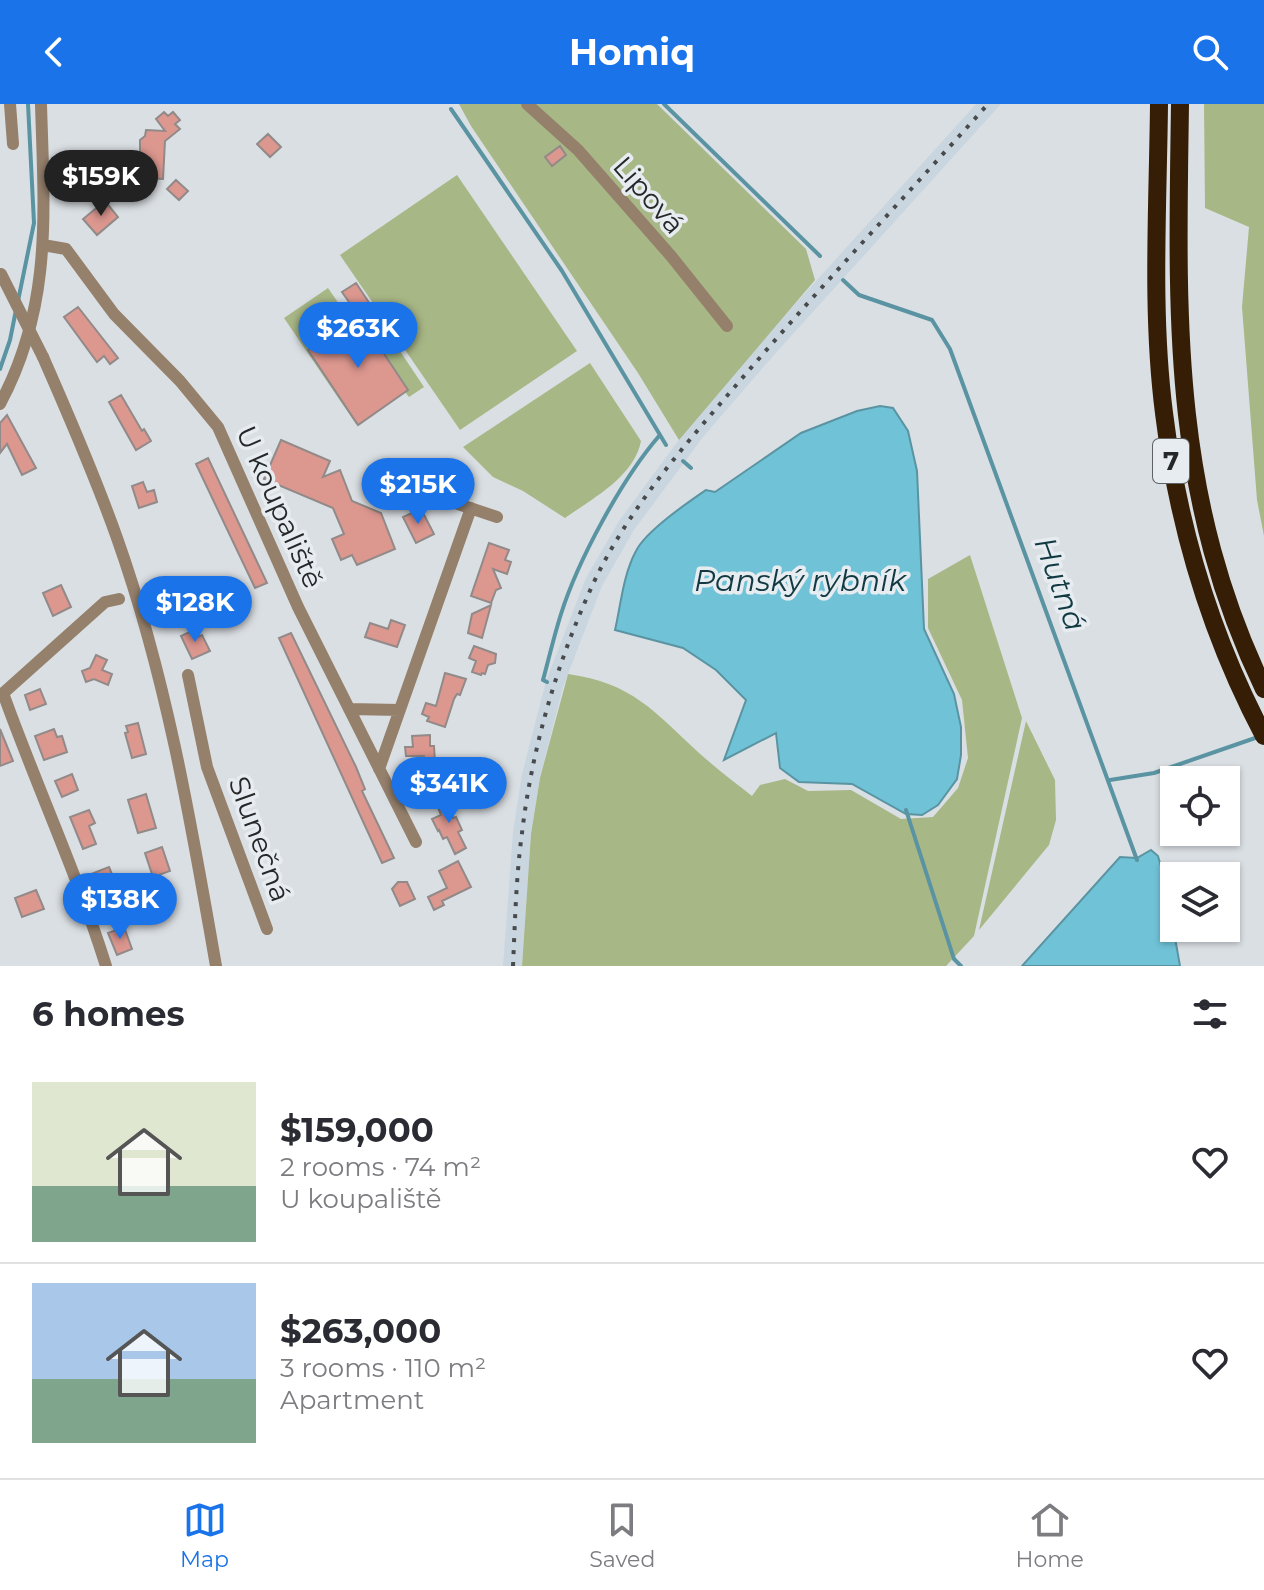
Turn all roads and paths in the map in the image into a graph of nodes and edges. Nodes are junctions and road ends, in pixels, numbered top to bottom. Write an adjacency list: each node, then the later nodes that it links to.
1 (10, 104): 6 (street)
2 (41, 104): 7 (street)
3 (527, 104): 9 (street, Lipová)
4 (1159, 104): 20 (highway, 7)
5 (1180, 104): 16 (highway, 7)
6 (13, 144)
7 (43, 245): 10 (street); 18 (street, U koupaliště)
8 (1, 272): 23 (street, bridge)
9 (727, 326)
10 (0, 404)
11 (446, 500): 12 (street)
12 (471, 508): 13 (street); 19 (street)
13 (497, 517)
14 (119, 599): 17 (street)
15 (188, 675): 21 (street, Slunečná)
16 (1264, 689)
17 (2, 695): 26 (street)
18 (349, 709): 19 (street); 22 (street, U koupaliště)
19 (400, 710): 22 (street)
20 (1264, 736)
21 (207, 767): 23 (street, Slunečná); 25 (street, Slunečná)
22 (379, 769): 24 (street, U koupaliště)
23 (181, 773): 27 (street)
24 (416, 842)
25 (267, 929)
26 (106, 966)
27 (216, 966)

